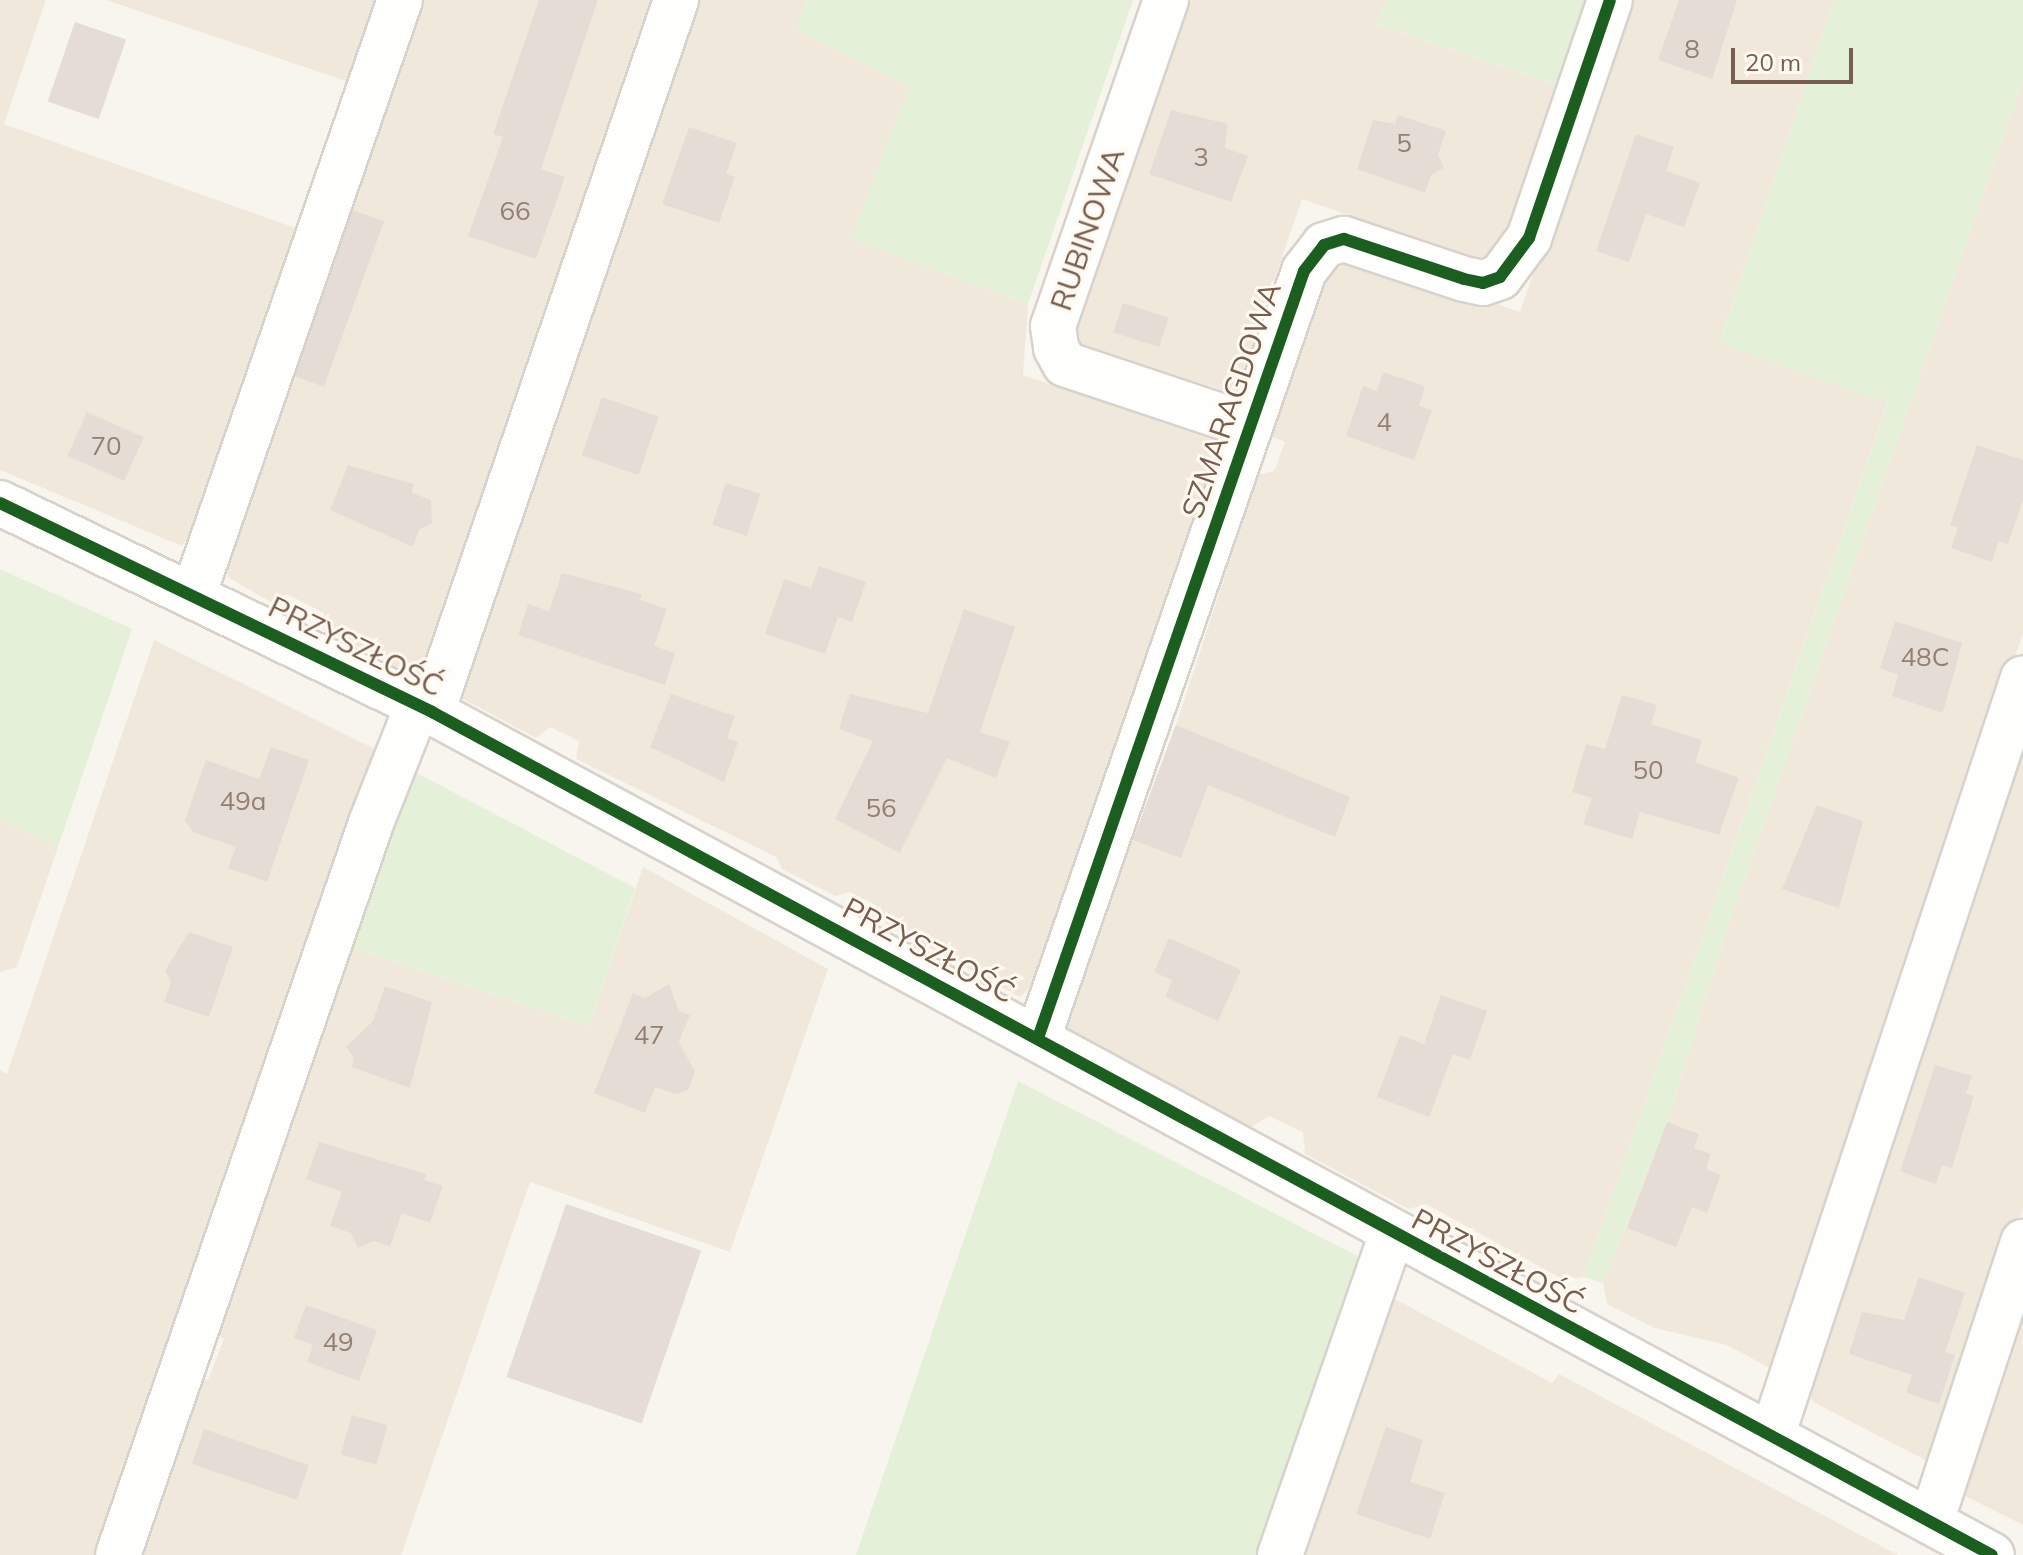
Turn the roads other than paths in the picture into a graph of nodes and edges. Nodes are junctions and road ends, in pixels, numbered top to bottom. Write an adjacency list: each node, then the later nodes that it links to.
1 (400, 0): 7 (street)
2 (676, 0): 9 (street)
3 (1166, 0): 5 (street, RUBINOWA)
4 (1610, 0): 5 (street, SZMARAGDOWA)
5 (1250, 426): 10 (street, SZMARAGDOWA)
6 (0, 503): 7 (street, PRZYSZŁOŚĆ)
7 (193, 596): 9 (street, PRZYSZŁOŚĆ)
8 (2023, 678): 13 (street)
9 (425, 708): 10 (street, PRZYSZŁOŚĆ); 15 (street)
10 (1038, 1038): 11 (street, PRZYSZŁOŚĆ)
11 (1392, 1233): 13 (street, PRZYSZŁOŚĆ); 16 (street)
12 (2023, 1242): 14 (street)
13 (1772, 1436): 14 (street, PRZYSZŁOŚĆ)
14 (1931, 1522): 17 (street, PRZYSZŁOŚĆ)
15 (118, 1555)
16 (1280, 1555)
17 (1992, 1555)

